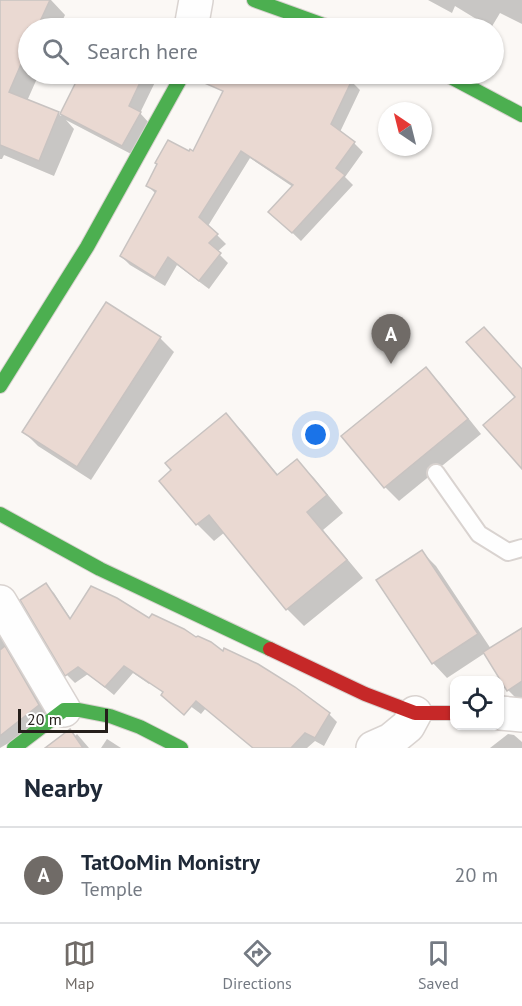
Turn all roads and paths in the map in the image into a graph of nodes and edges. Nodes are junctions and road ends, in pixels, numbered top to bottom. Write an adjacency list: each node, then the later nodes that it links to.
1 (196, 0): 3 (street)
2 (254, 0): 4 (street)
3 (193, 18)
4 (304, 18)
5 (178, 84): 8 (street)
6 (463, 84): 7 (street)
7 (522, 116)
8 (0, 386)
9 (436, 473): 11 (lane)
10 (0, 514): 14 (street)
11 (522, 548)
12 (0, 602): 13 (street)
13 (64, 710): 18 (street); 19 (street)
14 (415, 713): 15 (street); 20 (street)
15 (450, 713)
16 (504, 713): 17 (street)
17 (522, 715)
18 (14, 748)
19 (181, 748)
20 (372, 748)

